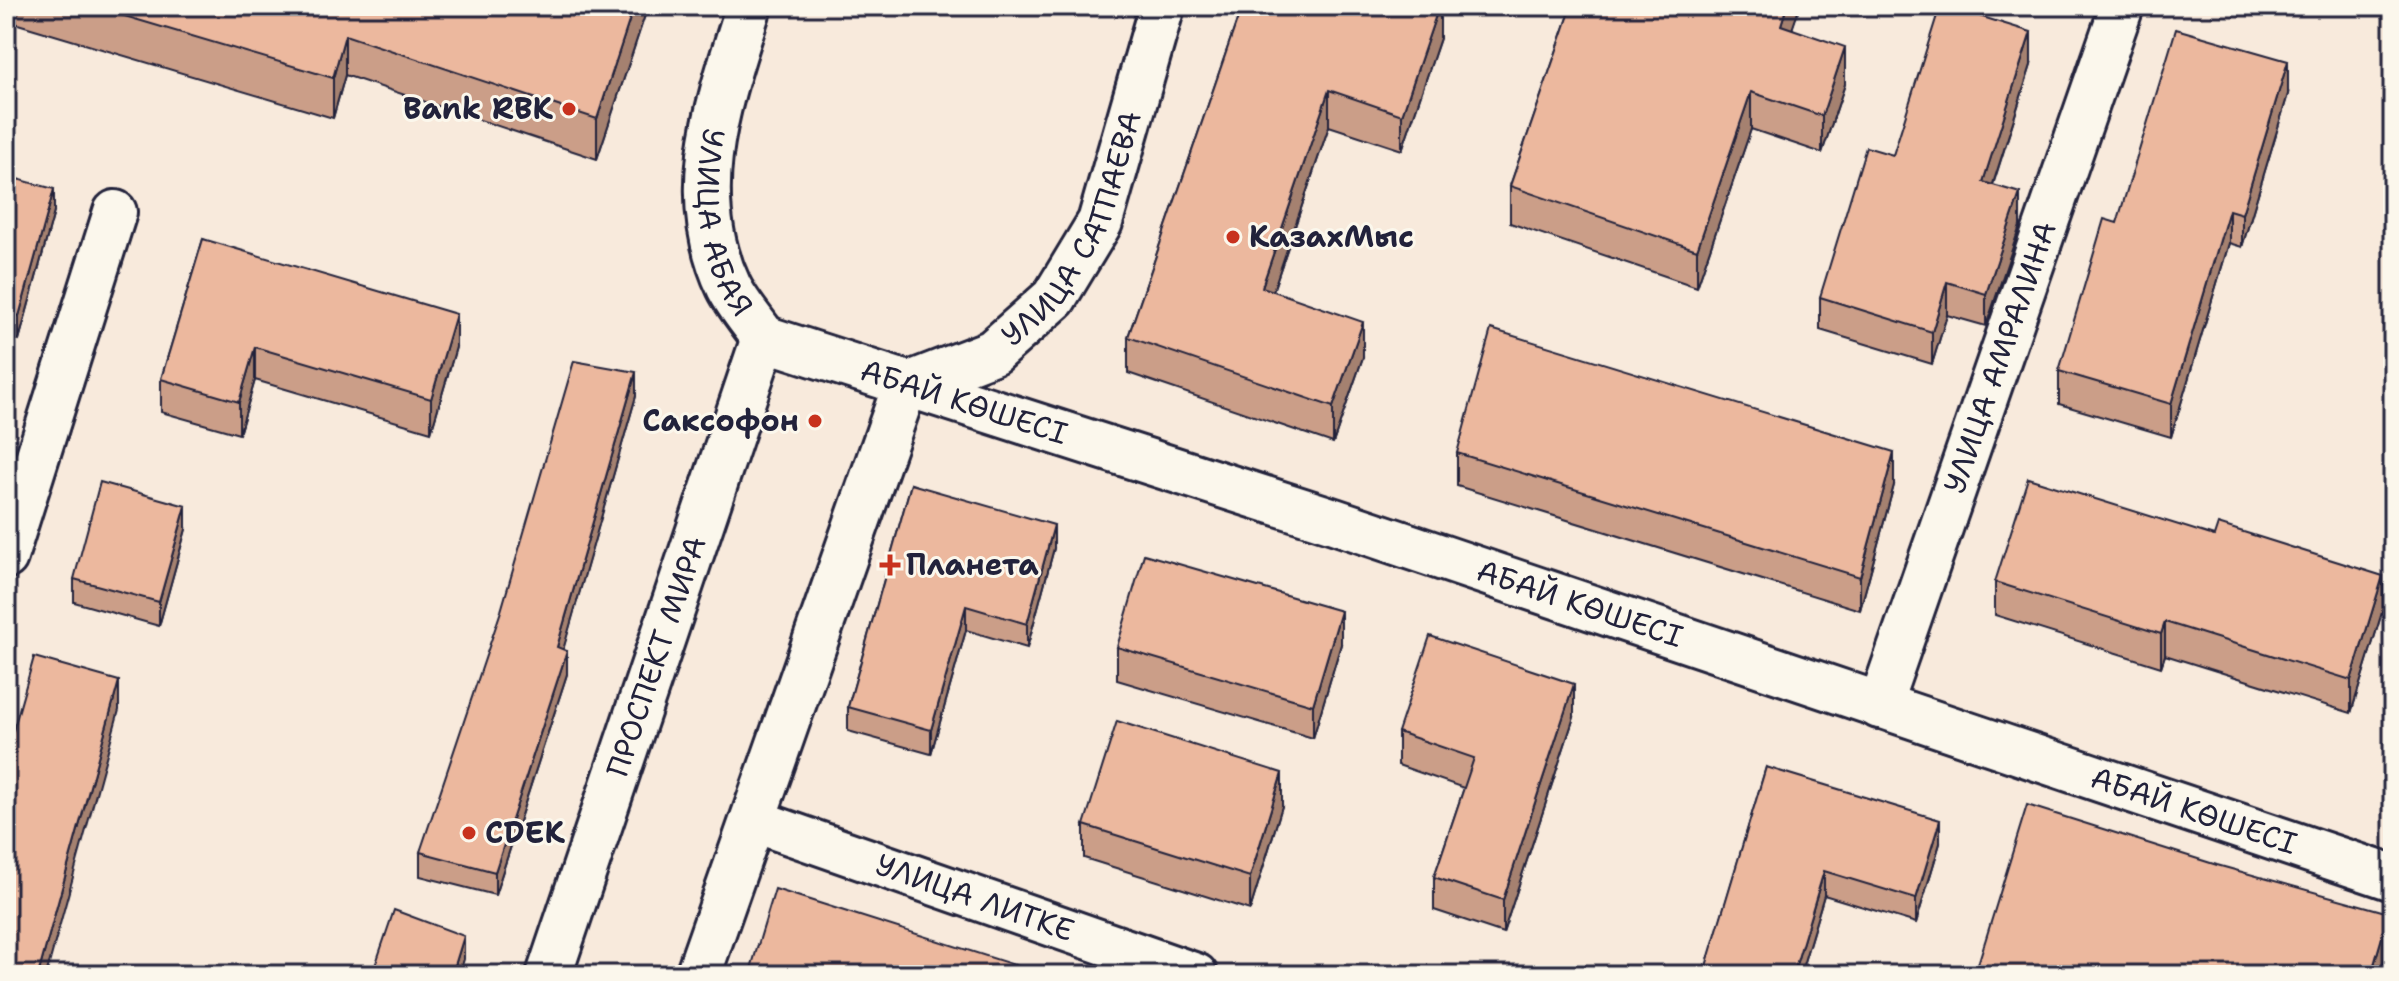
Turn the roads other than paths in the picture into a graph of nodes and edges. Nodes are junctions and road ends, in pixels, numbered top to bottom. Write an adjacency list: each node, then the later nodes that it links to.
1 (749, 6): 5 (main road, УЛИЦА АБАЯ)
2 (1162, 6): 6 (main road, УЛИЦА САТПАЕВА)
3 (2122, 6): 8 (street, УЛИЦА АМРАЛИНА)
4 (115, 212): 7 (street)
5 (764, 338): 6 (main road, АБАЙ КӨШЕСІ); 11 (main road, ПРОСПЕКТ МИРА)
6 (905, 386): 8 (main road, АБАЙ КӨШЕСІ); 9 (main road)
7 (6, 557)
8 (1879, 707): 10 (main road, АБАЙ КӨШЕСІ)
9 (752, 820): 12 (main road); 13 (street, УЛИЦА ЛИТКЕ)
10 (2393, 878)
11 (549, 975)
12 (698, 975)
13 (1196, 975)

